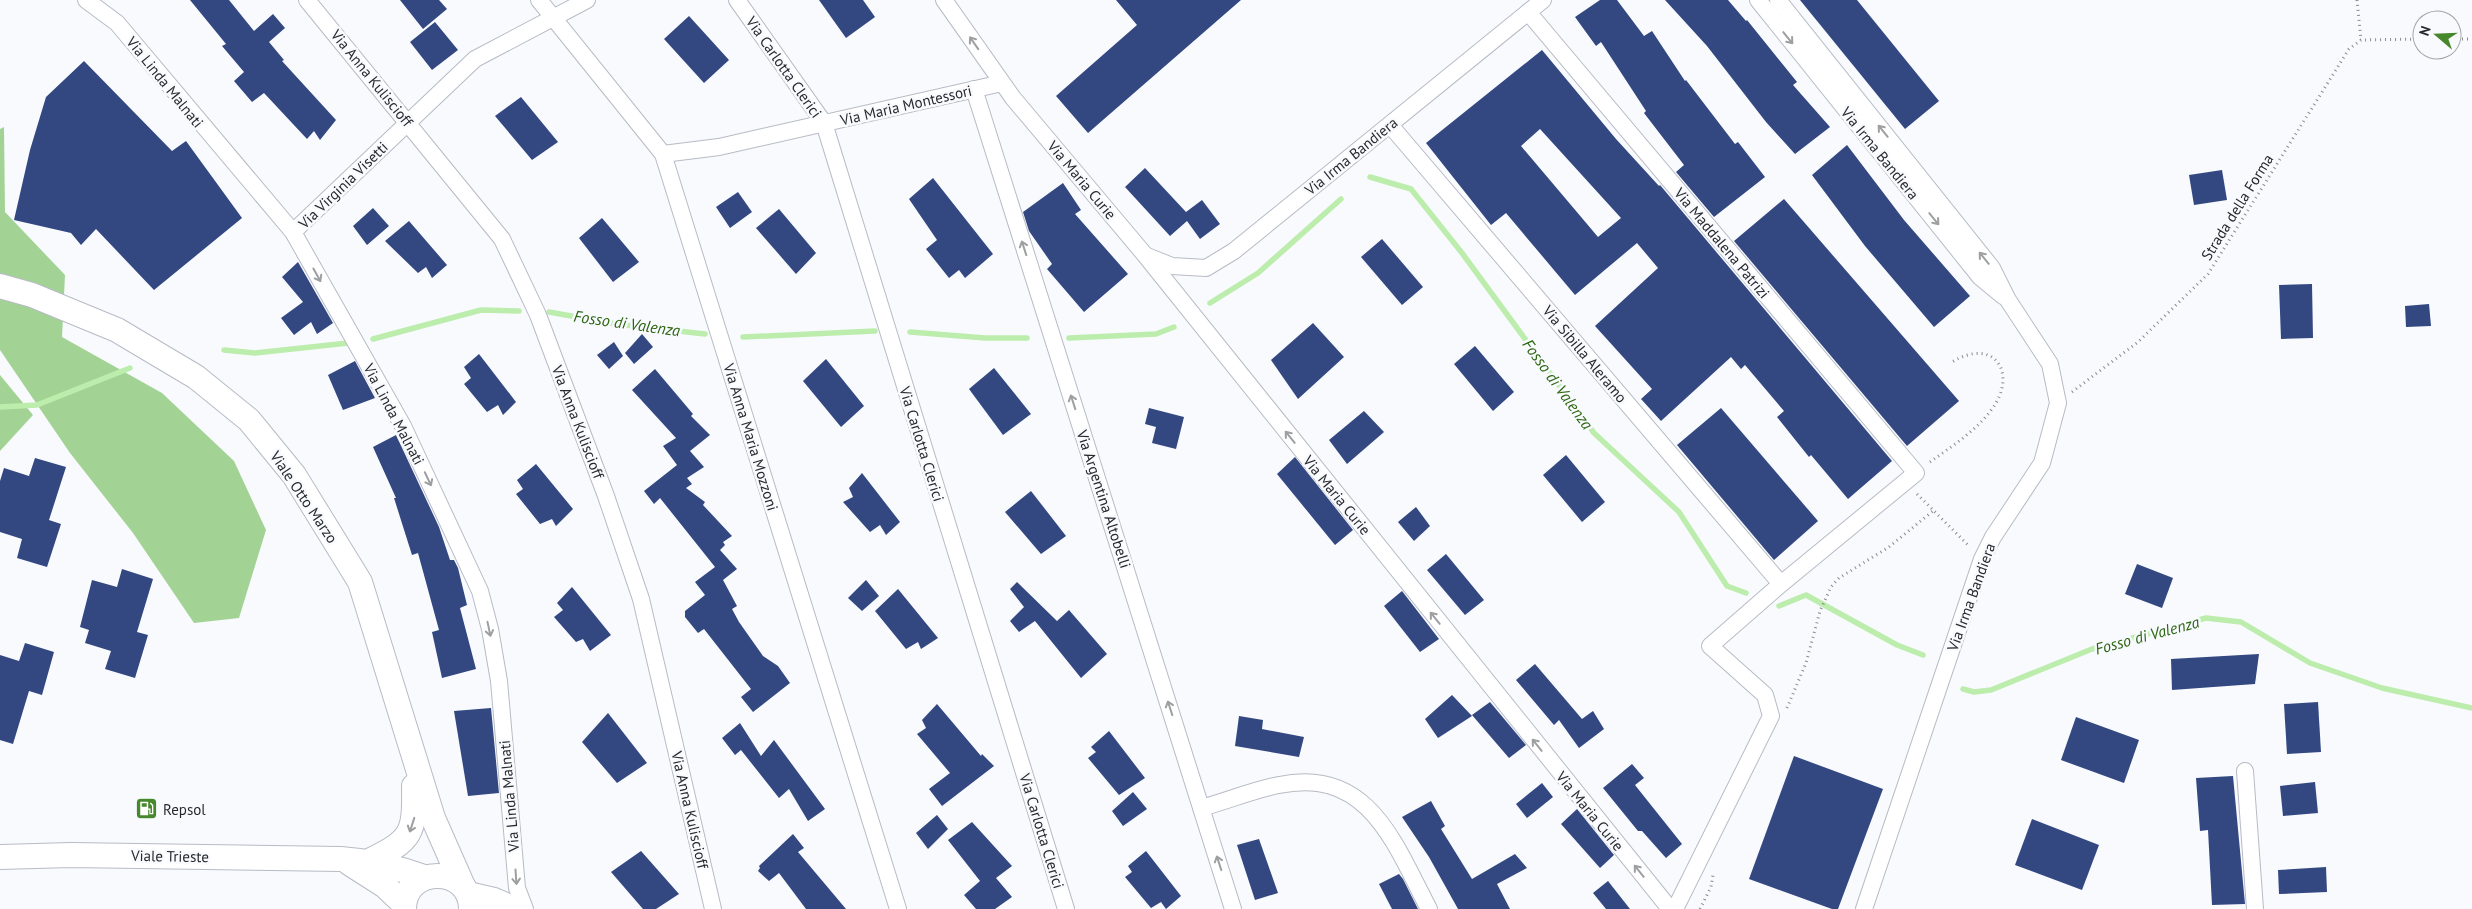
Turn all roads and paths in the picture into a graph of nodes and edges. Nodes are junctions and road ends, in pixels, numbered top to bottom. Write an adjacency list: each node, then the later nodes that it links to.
1 (86, 0): 21 (street, Via Linda Malnati)
2 (307, 0): 17 (street, Via Anna Kuliscioff)
3 (539, 0): 12 (street, Via Anna Maria Mozzoni)
4 (587, 0): 12 (street, Via Virginia Visetti)
5 (737, 0): 18 (street, Via Carlotta Clerici)
6 (944, 0): 15 (street, one-way to 6)
7 (1543, 0): 11 (street, Via Irma Bandiera)
8 (1758, 0): 24 (street, Via Irma Bandiera, one-way to 24)
9 (1778, 0): 24 (street, Via Irma Bandiera, one-way to 9)
10 (2357, 0): 14 (path)
11 (1528, 12): 19 (street, Via Irma Bandiera); 27 (street, Via Maddalena Patrizi)
12 (552, 16): 17 (street, Via Virginia Visetti); 20 (street, Via Anna Maria Mozzoni)
13 (2412, 39): 14 (path)
14 (2361, 40): 26 (path, Strada della Forma)
15 (1002, 83): 16 (street, Via Maria Montessori); 22 (street, Via Maria Curie)
16 (974, 89): 18 (street, Via Maria Montessori); 34 (street, Via Argentina Altobelli, one-way to 16)
17 (408, 123): 21 (street, Via Virginia Visetti); 44 (street, Via Anna Kuliscioff)
18 (824, 123): 20 (street, Via Maria Montessori); 46 (street, Via Carlotta Clerici)
19 (1390, 125): 22 (street, Via Irma Bandiera); 30 (street, Via Sibilla Aleramo)
20 (663, 154): 45 (street, Via Anna Maria Mozzoni)
21 (293, 232): 43 (street, Via Linda Malnati, one-way to 43)
22 (1145, 255): 49 (street, Via Maria Curie, one-way to 22)
23 (0, 286): 32 (street, Viale Otto Marzo)
24 (2008, 300): 26 (street, Via Irma Bandiera)
25 (1952, 362): 27 (path)
26 (2058, 403): 29 (street, Via Irma Bandiera)
27 (1911, 477): 28 (path); 30 (street)
28 (1933, 511): 29 (path); 31 (path)
29 (1982, 558): 51 (street, Via Irma Bandiera)
30 (1781, 584): 50 (street)
31 (1820, 611)
32 (413, 759): 35 (street, Viale Otto Marzo); 38 (street, one-way to 38)
33 (2245, 770): 52 (street)
34 (1201, 808): 47 (street, Via Argentina Altobelli, one-way to 34); 48 (street)
35 (432, 818): 39 (street, Viale Otto Marzo); 40 (street, Viale Otto Marzo)
36 (0, 857): 37 (street, Viale Trieste)
37 (341, 859): 38 (street, Viale Trieste); 41 (street)
38 (368, 861): 39 (street, Viale Trieste)
39 (426, 877): 40 (street, Viale Trieste); 41 (street)
40 (468, 896): 42 (street)
41 (404, 907)
42 (515, 909)
43 (526, 909)
44 (713, 909)
45 (898, 909)
46 (1066, 909)
47 (1233, 909)
48 (1429, 909)
49 (1670, 909)
50 (1675, 909)
51 (1864, 909)
52 (2255, 909)

